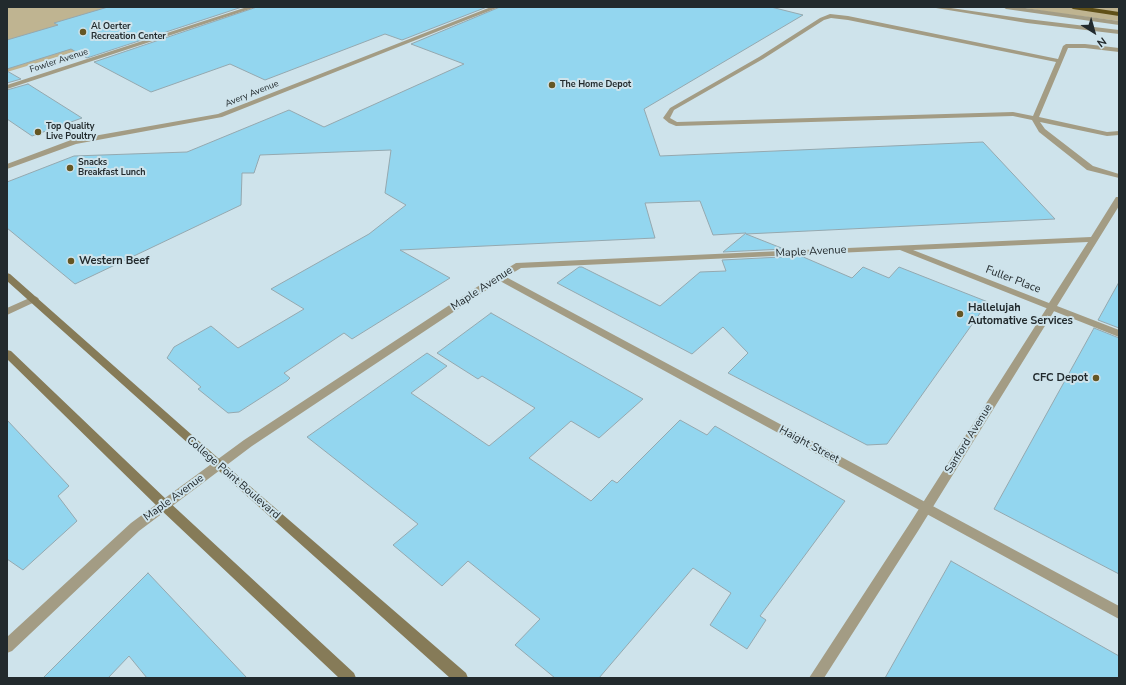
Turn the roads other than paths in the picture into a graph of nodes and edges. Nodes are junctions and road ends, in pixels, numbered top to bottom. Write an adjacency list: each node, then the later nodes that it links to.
1 (253, 7): 11 (street, Fowler Avenue)
2 (496, 7): 14 (street, Avery Avenue)
3 (934, 7): 8 (street)
4 (1006, 7): 7 (street)
5 (1072, 7): 6 (highway)
6 (1119, 14)
7 (1119, 23)
8 (1119, 32)
9 (1119, 50): 10 (street)
10 (1060, 61): 12 (street); 12 (street)
11 (7, 87)
12 (1035, 119): 13 (street); 15 (street)
13 (1119, 133)
14 (7, 167)
15 (1119, 176)
16 (1119, 199): 17 (street, Sanford Avenue)
17 (1094, 239): 18 (street, Maple Avenue); 22 (street, Sanford Avenue)
18 (899, 248): 20 (street, Maple Avenue); 22 (street, Fuller Place)
19 (7, 276): 21 (main road, College Point Boulevard)
20 (500, 277): 26 (street, Maple Avenue); 28 (street, Haight Street)
21 (34, 299): 23 (street); 26 (main road, College Point Boulevard)
22 (1051, 308): 24 (street, Fuller Place); 28 (street, Sanford Avenue)
23 (7, 312)
24 (1119, 334)
25 (7, 353): 27 (main road)
26 (218, 465): 27 (street, Maple Avenue); 32 (main road, College Point Boulevard)
27 (164, 505): 30 (street, Maple Avenue); 31 (main road)
28 (925, 507): 29 (street, Haight Street); 33 (street, Sanford Avenue)
29 (1119, 613)
30 (7, 646)
31 (349, 678)
32 (462, 678)
33 (816, 678)

